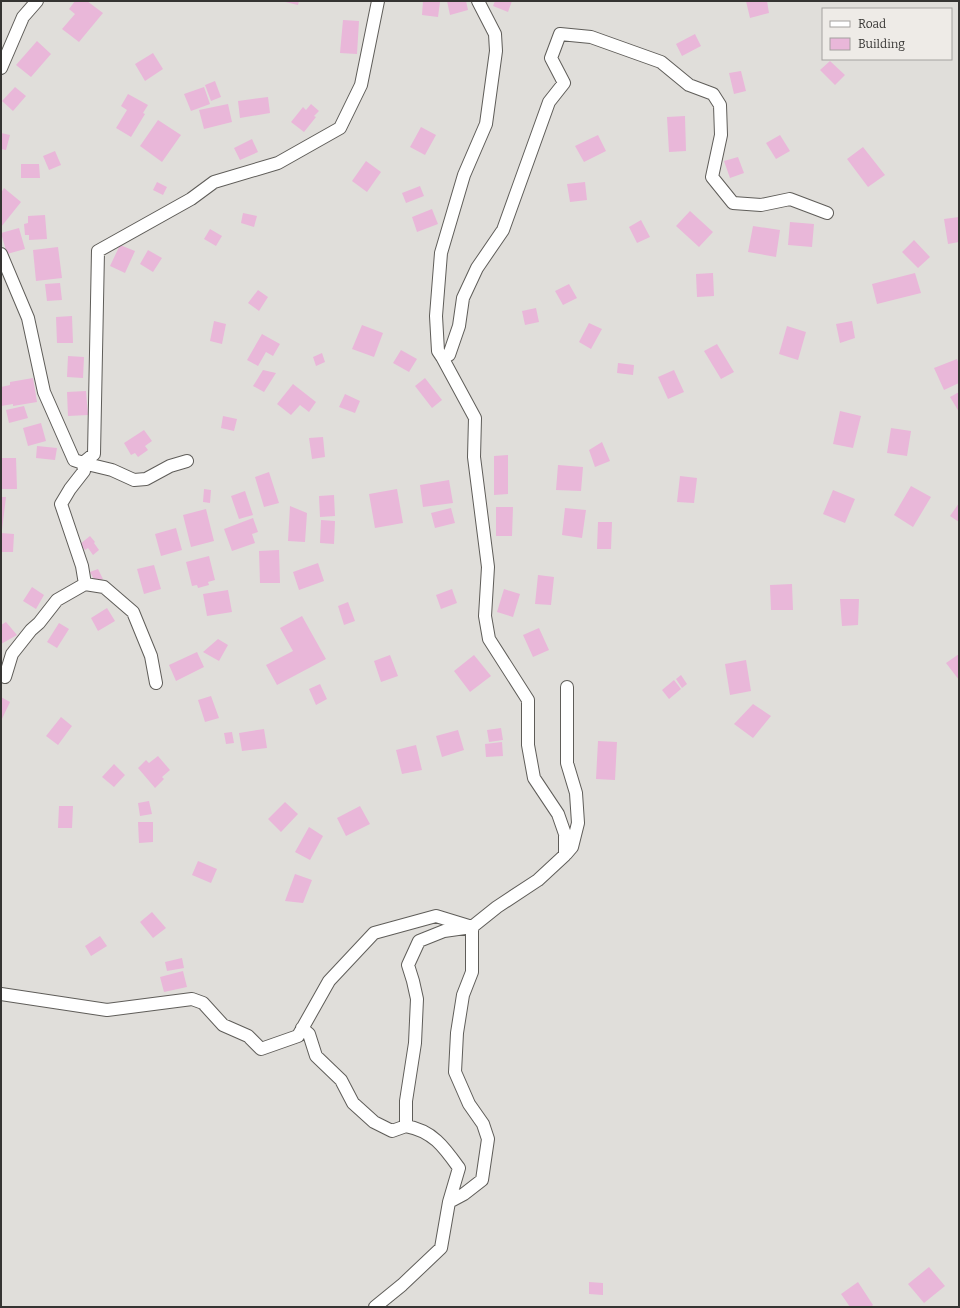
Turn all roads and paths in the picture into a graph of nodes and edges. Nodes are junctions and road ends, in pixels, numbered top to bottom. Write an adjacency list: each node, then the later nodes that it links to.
1 (37, 1): 4 (street)
2 (378, 1): 9 (street)
3 (478, 1): 7 (street)
4 (1, 68)
5 (827, 213): 7 (street)
6 (1, 254): 9 (street)
7 (442, 357): 14 (street)
8 (187, 461): 9 (street)
9 (83, 463): 10 (street)
10 (85, 584): 11 (street); 12 (street)
11 (5, 677)
12 (156, 683)
13 (567, 687): 14 (street)
14 (565, 855): 15 (street)
15 (472, 927): 17 (street); 18 (street); 19 (street)
16 (1, 994): 17 (street)
17 (302, 1028): 18 (street)
18 (406, 1126): 19 (street)
19 (449, 1202): 20 (street)
20 (375, 1307)

